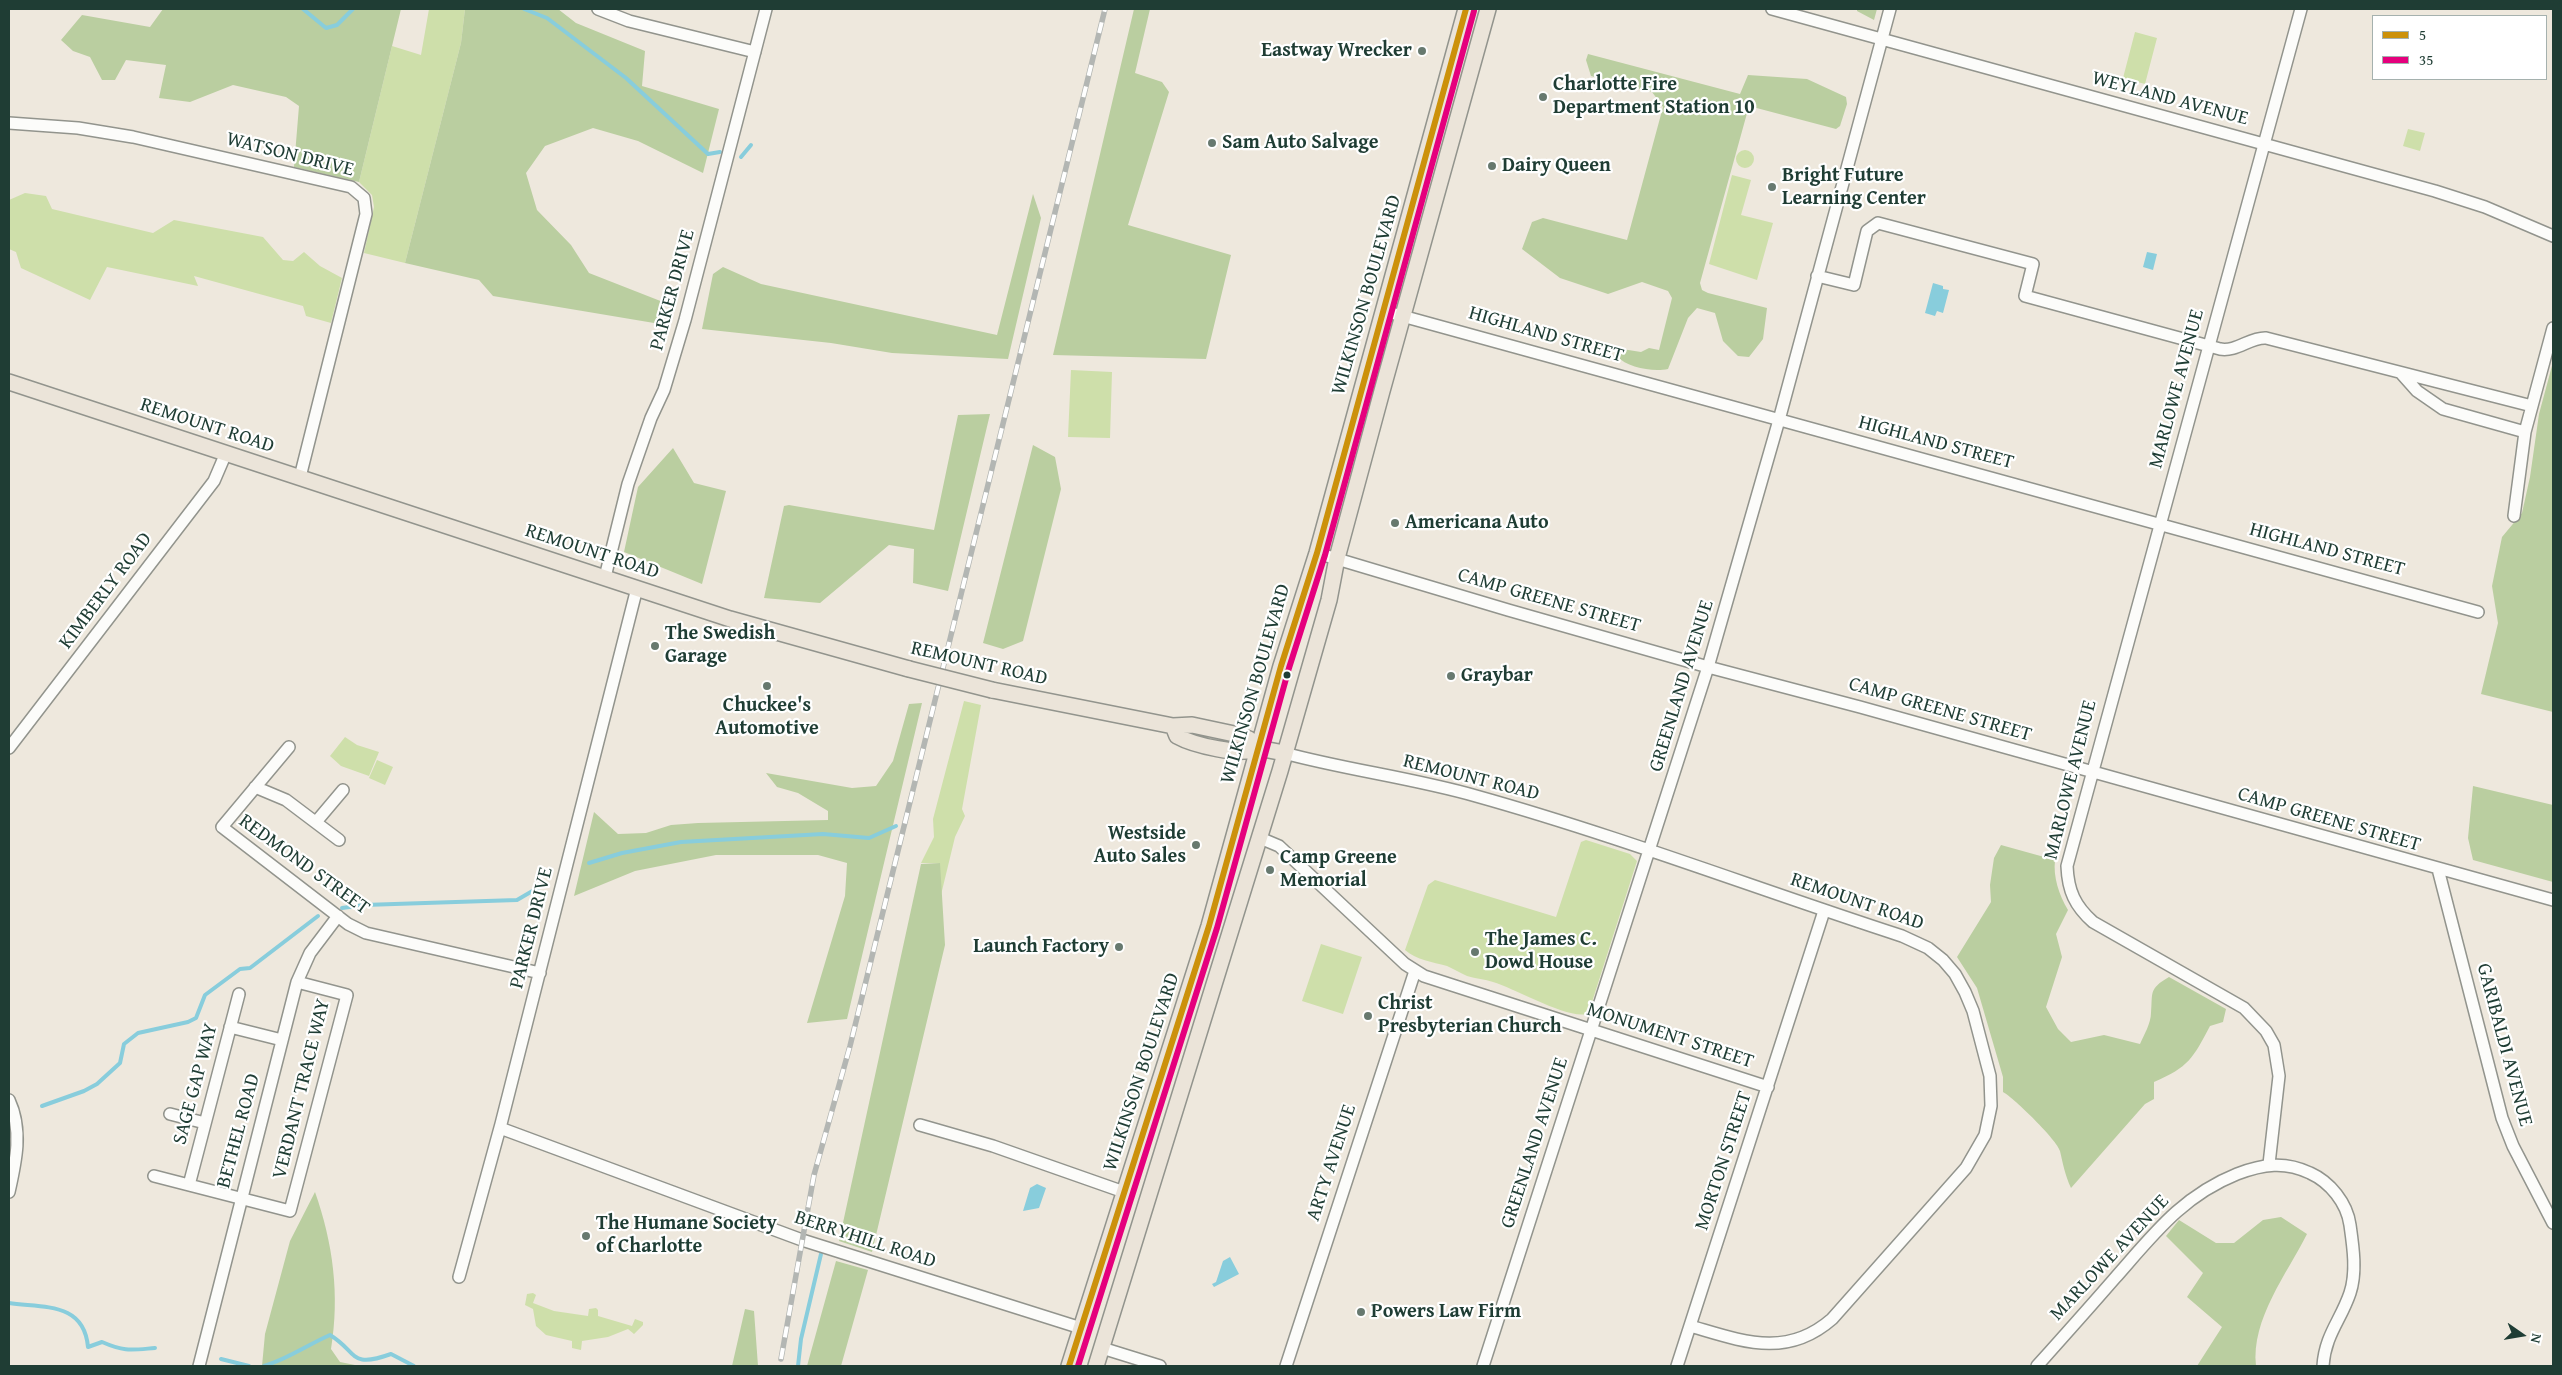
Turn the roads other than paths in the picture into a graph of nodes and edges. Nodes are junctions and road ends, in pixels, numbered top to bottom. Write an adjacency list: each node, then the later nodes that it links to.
1 (598, 9): 11 (street)
2 (766, 9): 11 (street, PARKER DRIVE)
3 (1466, 9): 16 (main road, WILKINSON BOULEVARD)
4 (1482, 9): 10 (main road)
5 (1488, 9): 10 (main road, WILKINSON BOULEVARD)
6 (1772, 9): 9 (street, WEYLAND AVENUE)
7 (1890, 9): 9 (street, GREENLAND AVENUE)
8 (2301, 9): 13 (street, MARLOWE AVENUE)
9 (1882, 39): 13 (street, WEYLAND AVENUE); 15 (street, GREENLAND AVENUE)
10 (1477, 48): 17 (main road, WILKINSON BOULEVARD)
11 (755, 52): 31 (street, PARKER DRIVE)
12 (9, 123): 26 (street, WATSON DRIVE)
13 (2264, 144): 14 (street, WEYLAND AVENUE); 19 (street, MARLOWE AVENUE)
14 (2553, 236)
15 (1817, 276): 19 (street); 23 (street, GREENLAND AVENUE)
16 (1384, 311): 17 (street, HIGHLAND STREET); 29 (main road, WILKINSON BOULEVARD)
17 (1403, 315): 23 (street, HIGHLAND STREET); 30 (main road, WILKINSON BOULEVARD)
18 (2553, 328): 22 (street)
19 (2208, 346): 20 (street); 28 (street, MARLOWE AVENUE)
20 (2400, 373): 22 (street); 24 (street)
21 (9, 382): 25 (main road, REMOUNT ROAD)
22 (2532, 406): 24 (street)
23 (1779, 420): 28 (street, HIGHLAND STREET); 34 (street, GREENLAND AVENUE)
24 (2524, 432): 27 (street)
25 (226, 454): 26 (main road, REMOUNT ROAD); 36 (street, KIMBERLY ROAD)
26 (300, 477): 31 (main road, REMOUNT ROAD)
27 (2514, 516)
28 (2159, 524): 33 (street, HIGHLAND STREET); 39 (street, MARLOWE AVENUE)
29 (1317, 553): 30 (street, CAMP GREENE STREET); 37 (main road, WILKINSON BOULEVARD)
30 (1337, 558): 34 (street, CAMP GREENE STREET); 38 (main road, WILKINSON BOULEVARD)
31 (605, 577): 32 (main road, REMOUNT ROAD)
32 (637, 588): 37 (main road, REMOUNT ROAD, bridge); 51 (street, PARKER DRIVE)
33 (2478, 612)
34 (1708, 667): 39 (street, CAMP GREENE STREET); 45 (street, GREENLAND AVENUE)
35 (289, 747): 40 (street)
36 (9, 748)
37 (1258, 748): 38 (main road, REMOUNT ROAD); 67 (main road, WILKINSON BOULEVARD)
38 (1284, 754): 43 (main road, WILKINSON BOULEVARD); 45 (street, REMOUNT ROAD)
39 (2092, 772): 46 (street, CAMP GREENE STREET); 63 (street, MARLOWE AVENUE)
40 (255, 787): 42 (street); 49 (street, REDMOND STREET)
41 (343, 790): 42 (street)
42 (316, 822): 44 (street)
43 (1260, 838): 50 (street, MONUMENT STREET); 73 (main road, WILKINSON BOULEVARD)
44 (339, 840)
45 (1650, 852): 48 (street, REMOUNT ROAD); 55 (street, GREENLAND AVENUE)
46 (2438, 869): 47 (street, CAMP GREENE STREET); 69 (street, GARIBALDI AVENUE)
47 (2553, 900)
48 (1824, 911): 57 (street, MORTON STREET); 71 (street, REMOUNT ROAD)
49 (338, 916): 51 (street, REDMOND STREET); 52 (street, BETHEL ROAD)
50 (1414, 971): 55 (street, MONUMENT STREET); 78 (street, ARTY AVENUE)
51 (540, 973): 62 (street, PARKER DRIVE)
52 (297, 982): 56 (street, BETHEL ROAD); 68 (street, VERDANT TRACE WAY)
53 (239, 994): 54 (street, SAGE GAP WAY)
54 (230, 1027): 56 (street); 60 (street, SAGE GAP WAY)
55 (1592, 1031): 57 (street, MONUMENT STREET); 79 (street, GREENLAND AVENUE)
56 (282, 1040): 68 (street, BETHEL ROAD)
57 (1768, 1087): 71 (street, MORTON STREET)
58 (9, 1100): 66 (street)
59 (170, 1114): 60 (street)
60 (205, 1123): 65 (street, SAGE GAP WAY)
61 (920, 1125): 67 (street)
62 (500, 1128): 70 (street, PARKER DRIVE); 72 (street, BERRYHILL ROAD)
63 (2269, 1164): 81 (street, MARLOWE AVENUE); 82 (street)
64 (154, 1176): 65 (street)
65 (189, 1185): 68 (street)
66 (9, 1192)
67 (1124, 1192): 72 (main road, WILKINSON BOULEVARD)
68 (240, 1198): 74 (street, BETHEL ROAD)
69 (2553, 1223)
70 (459, 1277)
71 (1690, 1326): 80 (street, MORTON STREET)
72 (1081, 1328): 75 (main road, WILKINSON BOULEVARD)
73 (1102, 1348): 76 (main road, WILKINSON BOULEVARD); 77 (street)
74 (199, 1366)
75 (1068, 1366)
76 (1096, 1366)
77 (1160, 1366)
78 (1286, 1366)
79 (1483, 1366)
80 (1677, 1366)
81 (2037, 1366)
82 (2322, 1366)

